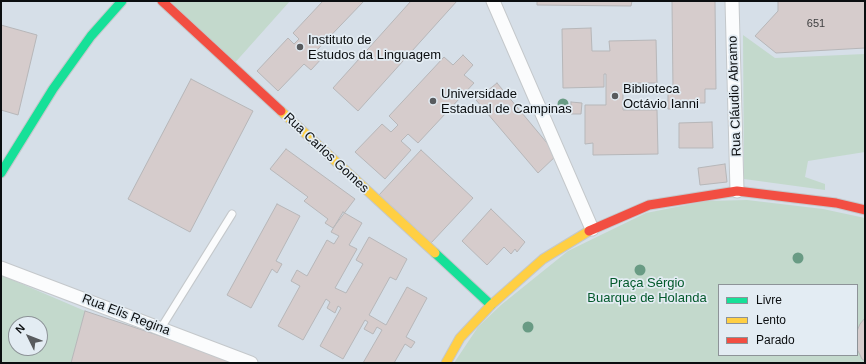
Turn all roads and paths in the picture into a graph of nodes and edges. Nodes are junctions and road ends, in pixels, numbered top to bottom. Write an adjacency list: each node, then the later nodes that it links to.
1 (122, 1): 5 (street)
2 (162, 1): 11 (street, Rua Carlos Gomes)
3 (493, 1): 9 (street)
4 (732, 1): 6 (street, Rua Cláudio Abramo)
5 (1, 173)
6 (737, 191): 7 (street); 9 (street)
7 (865, 210)
8 (232, 214): 12 (lane)
9 (592, 229): 11 (street)
10 (1, 268): 12 (street, Rua Elis Regina)
11 (490, 305): 14 (street)
12 (161, 328): 13 (street, Rua Elis Regina)
13 (251, 363)
14 (446, 363)

